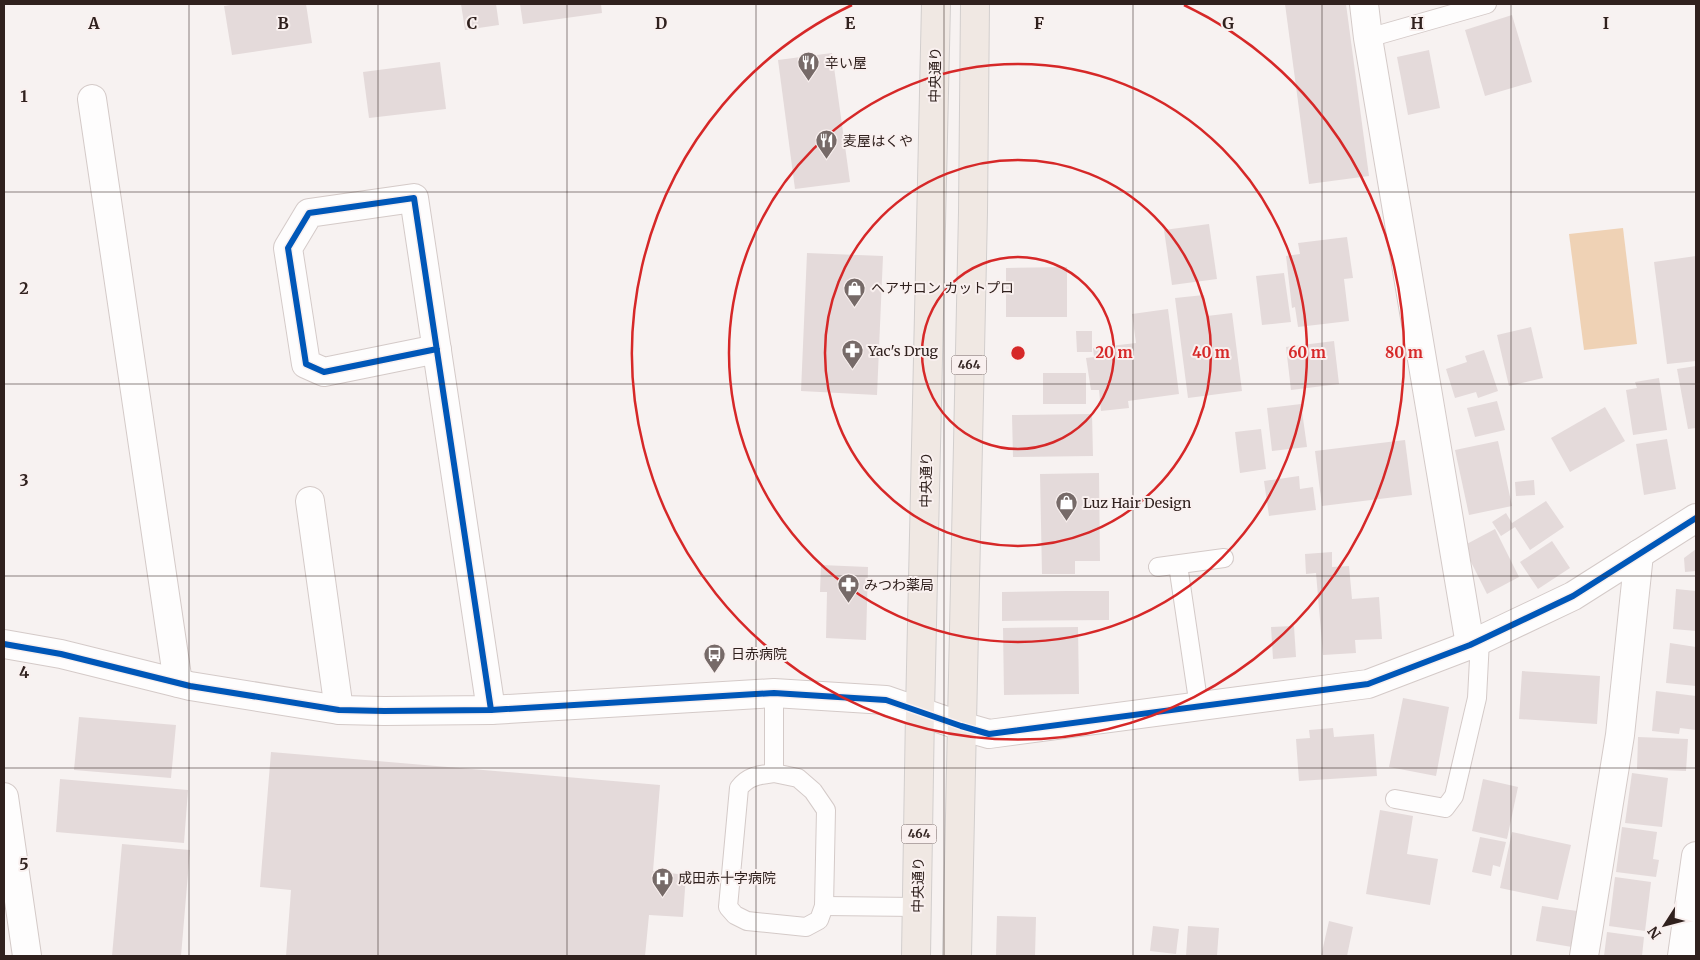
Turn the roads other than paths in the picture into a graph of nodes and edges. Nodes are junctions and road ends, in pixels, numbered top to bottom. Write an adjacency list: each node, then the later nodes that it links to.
1 (936, 4): 21 (highway, 中央通り / 464)
2 (976, 4): 22 (highway, 464)
3 (1364, 4): 5 (street)
4 (1487, 4): 5 (lane)
5 (1368, 38): 14 (street)
6 (92, 99): 16 (street)
7 (436, 349): 7 (street); 20 (street)
8 (310, 501): 19 (street)
9 (1696, 518): 10 (street)
10 (1638, 554): 14 (street); 32 (street)
11 (1224, 558): 12 (lane)
12 (1178, 564): 13 (lane); 18 (lane)
13 (1158, 568)
14 (1475, 643): 18 (street); 25 (lane)
15 (4, 644): 16 (street)
16 (178, 683): 19 (street)
17 (774, 693): 20 (street); 21 (street); 23 (lane)
18 (1198, 706): 22 (street)
19 (339, 710): 20 (street)
20 (491, 710)
21 (920, 712): 22 (street); 28 (highway, 中央通り / 464)
22 (961, 726): 31 (highway, 464)
23 (774, 773): 27 (lane); 27 (lane)
24 (4, 797): 29 (street)
25 (1395, 799)
26 (1696, 856): 33 (street)
27 (824, 906): 28 (lane)
28 (917, 907): 30 (highway, 中央通り / 464)
29 (26, 956)
30 (916, 956)
31 (957, 956)
32 (1584, 956)
33 (1682, 956)

